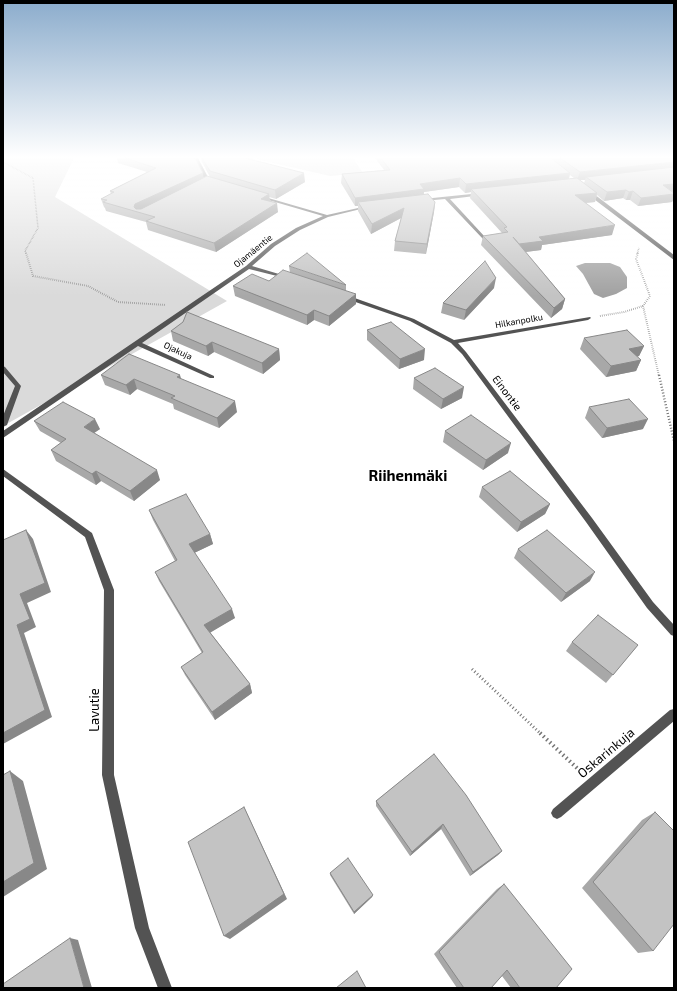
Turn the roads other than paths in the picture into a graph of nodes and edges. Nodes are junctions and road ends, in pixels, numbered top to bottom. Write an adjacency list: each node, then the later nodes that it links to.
1 (286, 204): 5 (street)
2 (453, 204): 6 (street)
3 (605, 204): 7 (street)
4 (374, 206): 5 (street, Ojamäentie)
5 (327, 216): 8 (street, Ojamäentie)
6 (483, 238)
7 (674, 258)
8 (248, 267): 9 (street); 13 (street, Ojamäentie)
9 (294, 280)
10 (342, 296): 12 (street, Einontie)
11 (588, 318): 12 (street, Hilkanpolku)
12 (453, 342): 19 (street, Einontie)
13 (137, 343): 15 (street, Ojakuja); 17 (street, Ojamäentie)
14 (3, 368): 16 (street)
15 (212, 377)
16 (3, 425)
17 (3, 435)
18 (3, 472): 22 (street, Lavutie)
19 (674, 632)
20 (674, 714): 21 (street, Oskarinkuja)
21 (557, 813)
22 (165, 988)

